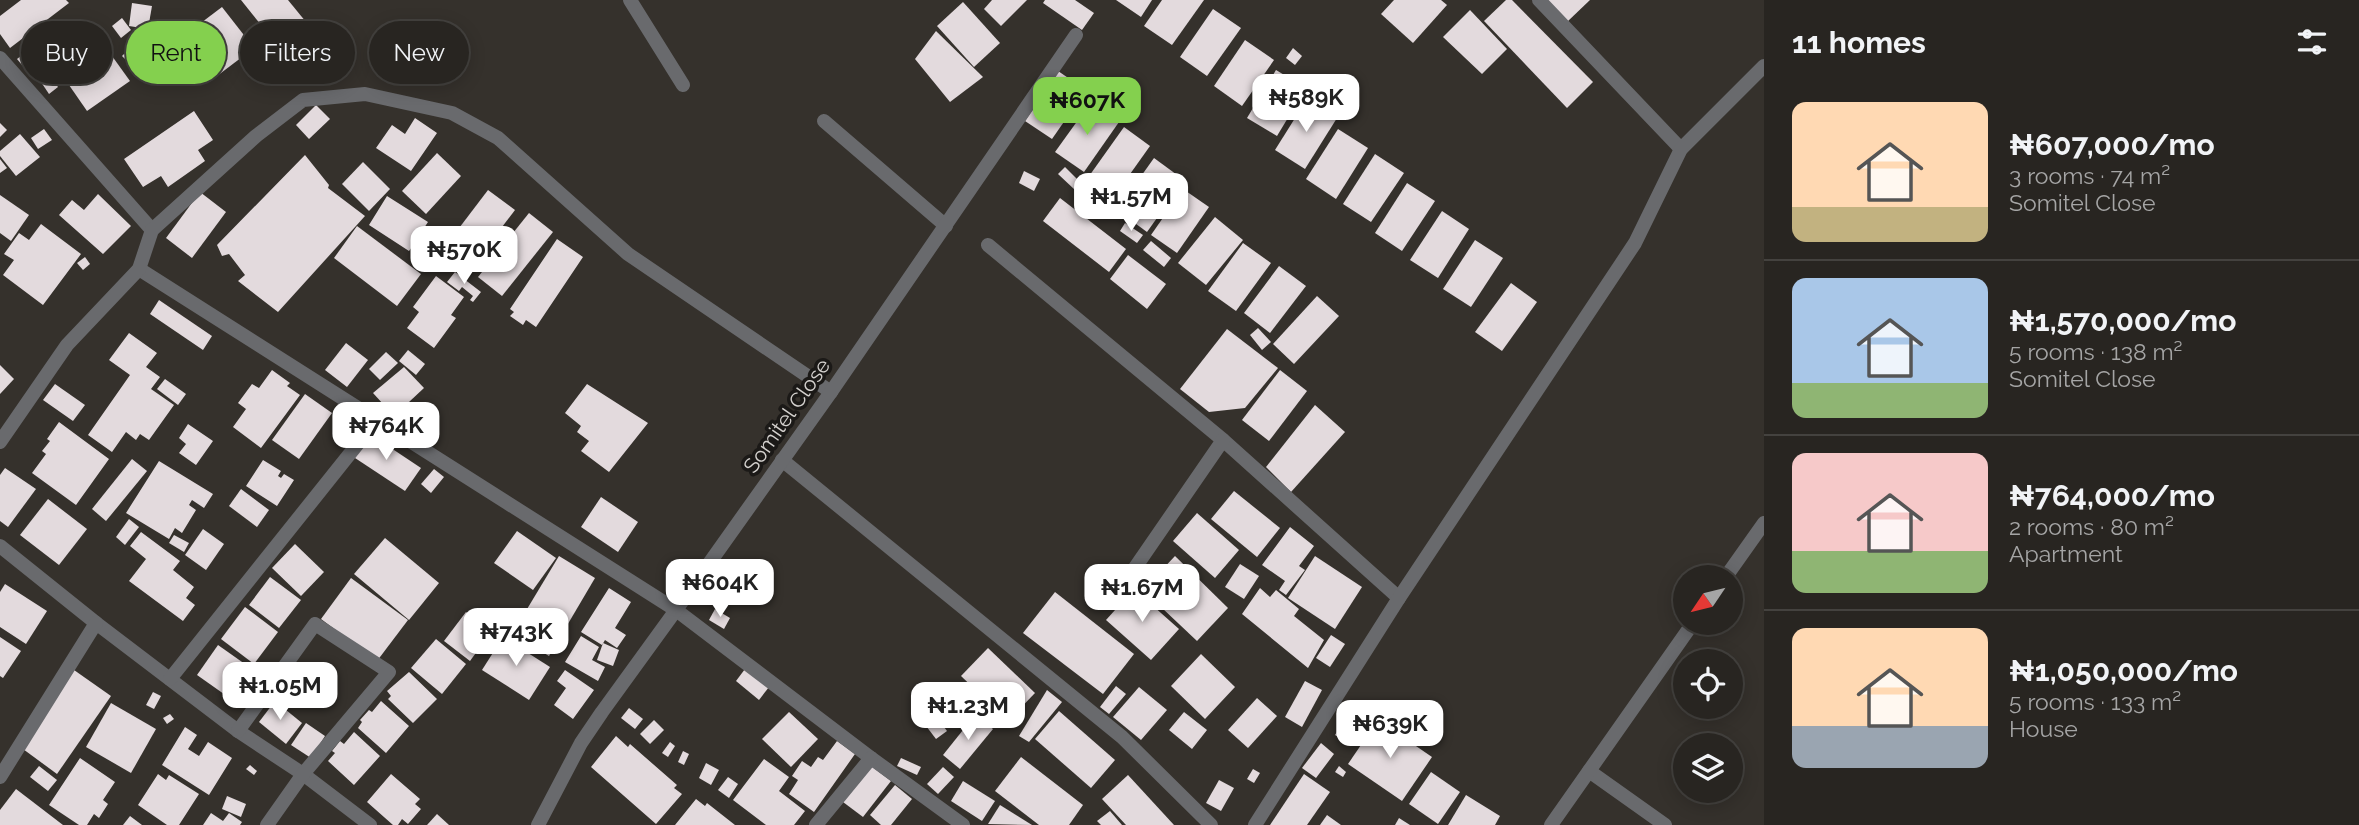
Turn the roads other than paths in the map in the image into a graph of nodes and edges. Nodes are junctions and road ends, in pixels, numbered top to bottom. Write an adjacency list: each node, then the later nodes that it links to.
1 (630, 0): 6 (street)
2 (1539, 0): 8 (street)
3 (1076, 35): 9 (street, Somitel Close)
4 (0, 58): 10 (street)
5 (1763, 70): 8 (street)
6 (682, 85)
7 (824, 121): 9 (street)
8 (1681, 149): 22 (street)
9 (946, 226): 13 (street, Somitel Close)
10 (152, 230): 12 (street); 13 (street)
11 (988, 245): 15 (street)
12 (139, 269): 14 (street); 16 (street)
13 (831, 392): 17 (street, Somitel Close)
14 (376, 421): 23 (street); 26 (street)
15 (1223, 440): 21 (street); 22 (street)
16 (0, 442)
17 (782, 460): 23 (street, Somitel Close); 37 (street)
18 (1764, 523): 20 (street)
19 (0, 546): 24 (street)
20 (1735, 565)
21 (1119, 591)
22 (1399, 598): 38 (street)
23 (676, 610): 28 (street); 34 (street, Somitel Close)
24 (96, 623): 26 (street); 31 (street)
25 (1685, 635): 29 (street)
26 (170, 679): 27 (street)
27 (237, 731): 30 (street); 30 (street)
28 (871, 758): 35 (street); 36 (street)
29 (1589, 771): 39 (street); 40 (street)
30 (303, 774): 32 (street); 33 (street)
31 (0, 777)
32 (267, 825)
33 (370, 825)
34 (538, 825)
35 (816, 825)
36 (963, 825)
37 (1211, 825)
38 (1255, 825)
39 (1551, 825)
40 (1665, 825)

